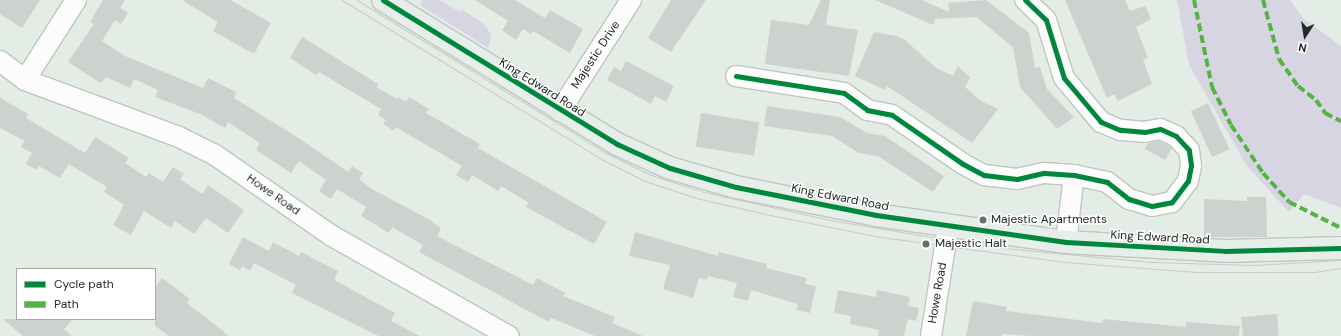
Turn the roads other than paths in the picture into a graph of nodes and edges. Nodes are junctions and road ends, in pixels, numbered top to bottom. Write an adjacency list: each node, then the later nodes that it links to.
1 (76, 0): 7 (street)
2 (383, 0): 8 (main road, King Edward Road)
3 (631, 0): 8 (street, Majestic Drive)
4 (1025, 0): 9 (street)
5 (0, 61): 7 (street, Howe Road)
6 (736, 76): 9 (street)
7 (25, 80): 13 (street, Howe Road)
8 (560, 111): 10 (main road, King Edward Road)
9 (1074, 175): 11 (street)
10 (948, 227): 11 (main road, King Edward Road); 14 (street, Howe Road)
11 (1066, 242): 12 (main road, King Edward Road)
12 (1341, 248)
13 (509, 336)
14 (931, 336)

